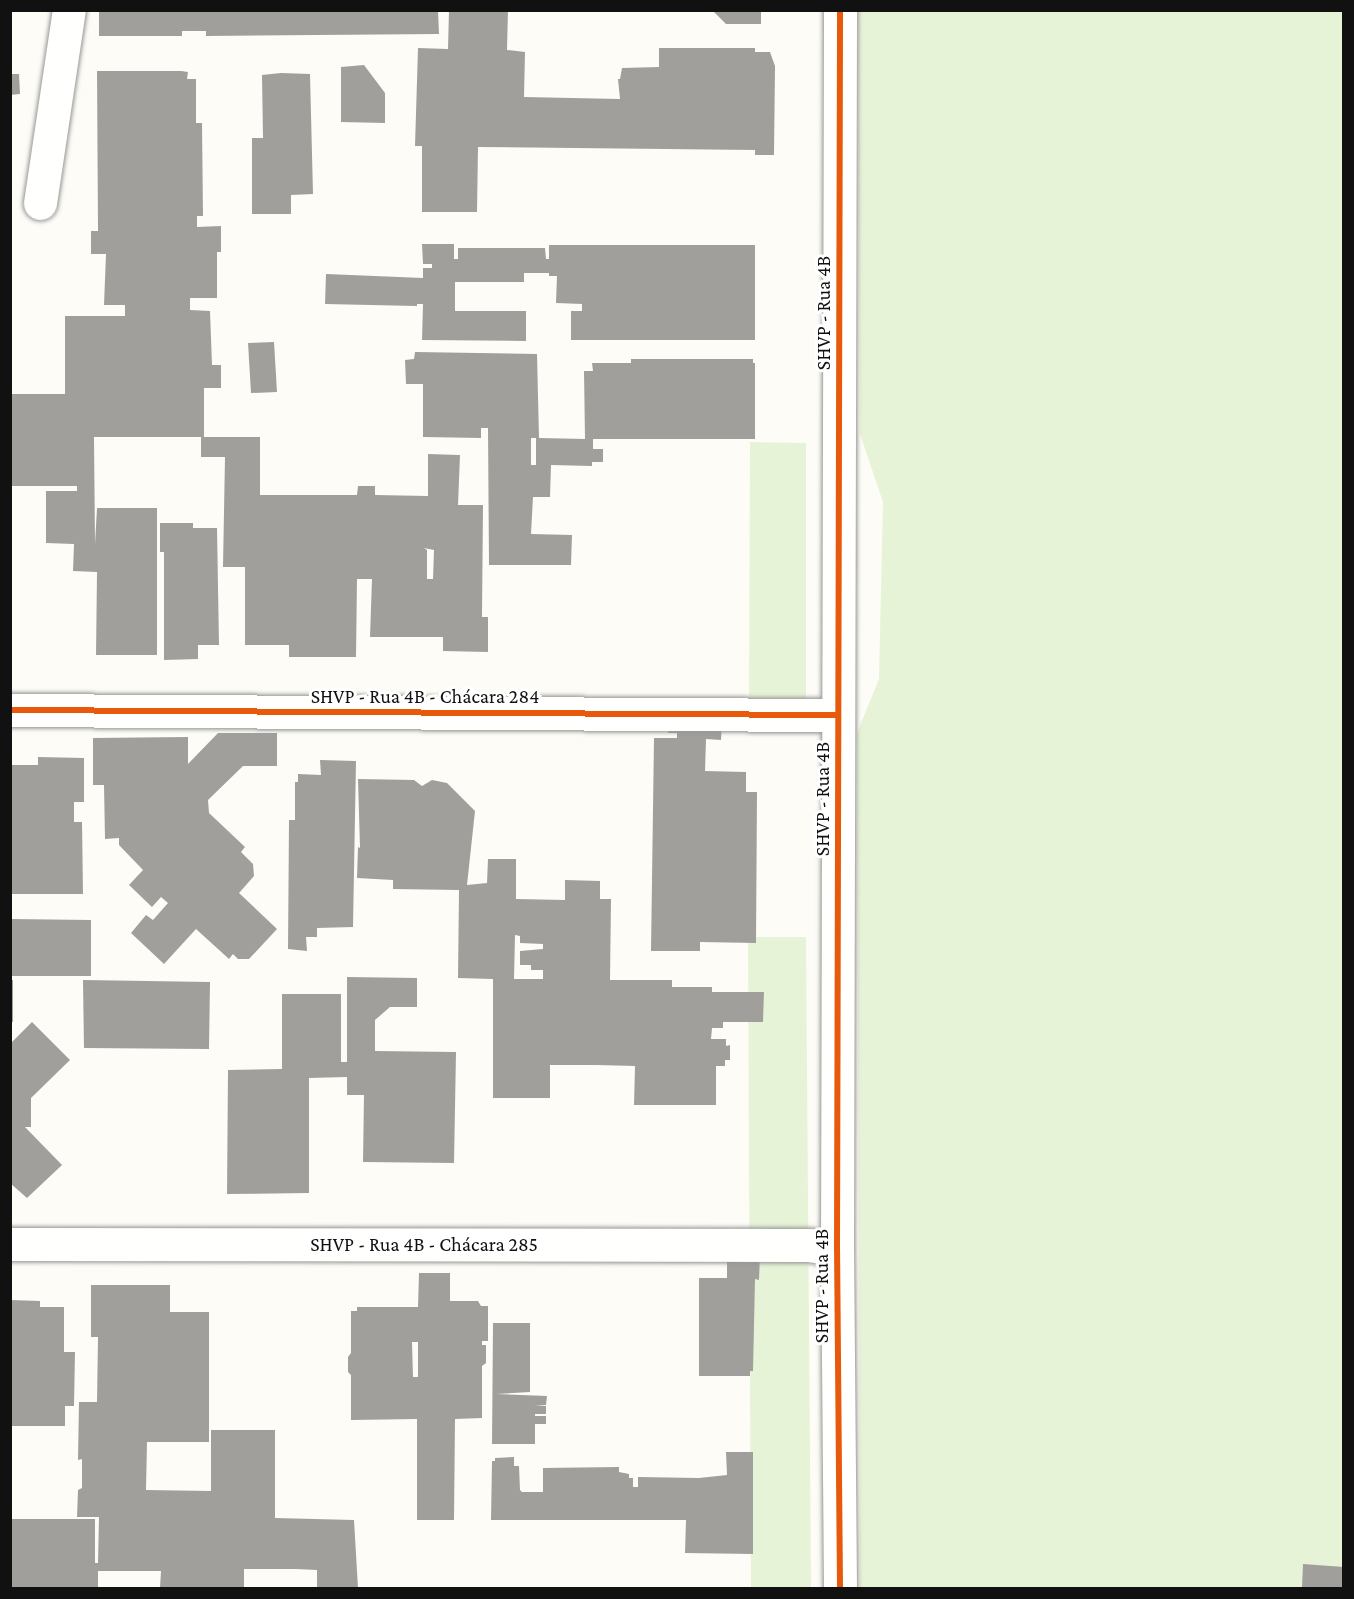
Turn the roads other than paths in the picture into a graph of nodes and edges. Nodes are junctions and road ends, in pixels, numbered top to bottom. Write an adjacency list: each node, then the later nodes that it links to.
1 (69, 10): 3 (street)
2 (840, 10): 5 (street, SHVP - Rua 4B)
3 (40, 203)
4 (10, 710): 5 (street, SHVP - Rua 4B - Chácara 284)
5 (838, 715): 7 (street, SHVP - Rua 4B)
6 (10, 1244): 7 (street, SHVP - Rua 4B - Chácara 285)
7 (837, 1250): 8 (street, SHVP - Rua 4B)
8 (840, 1588)

